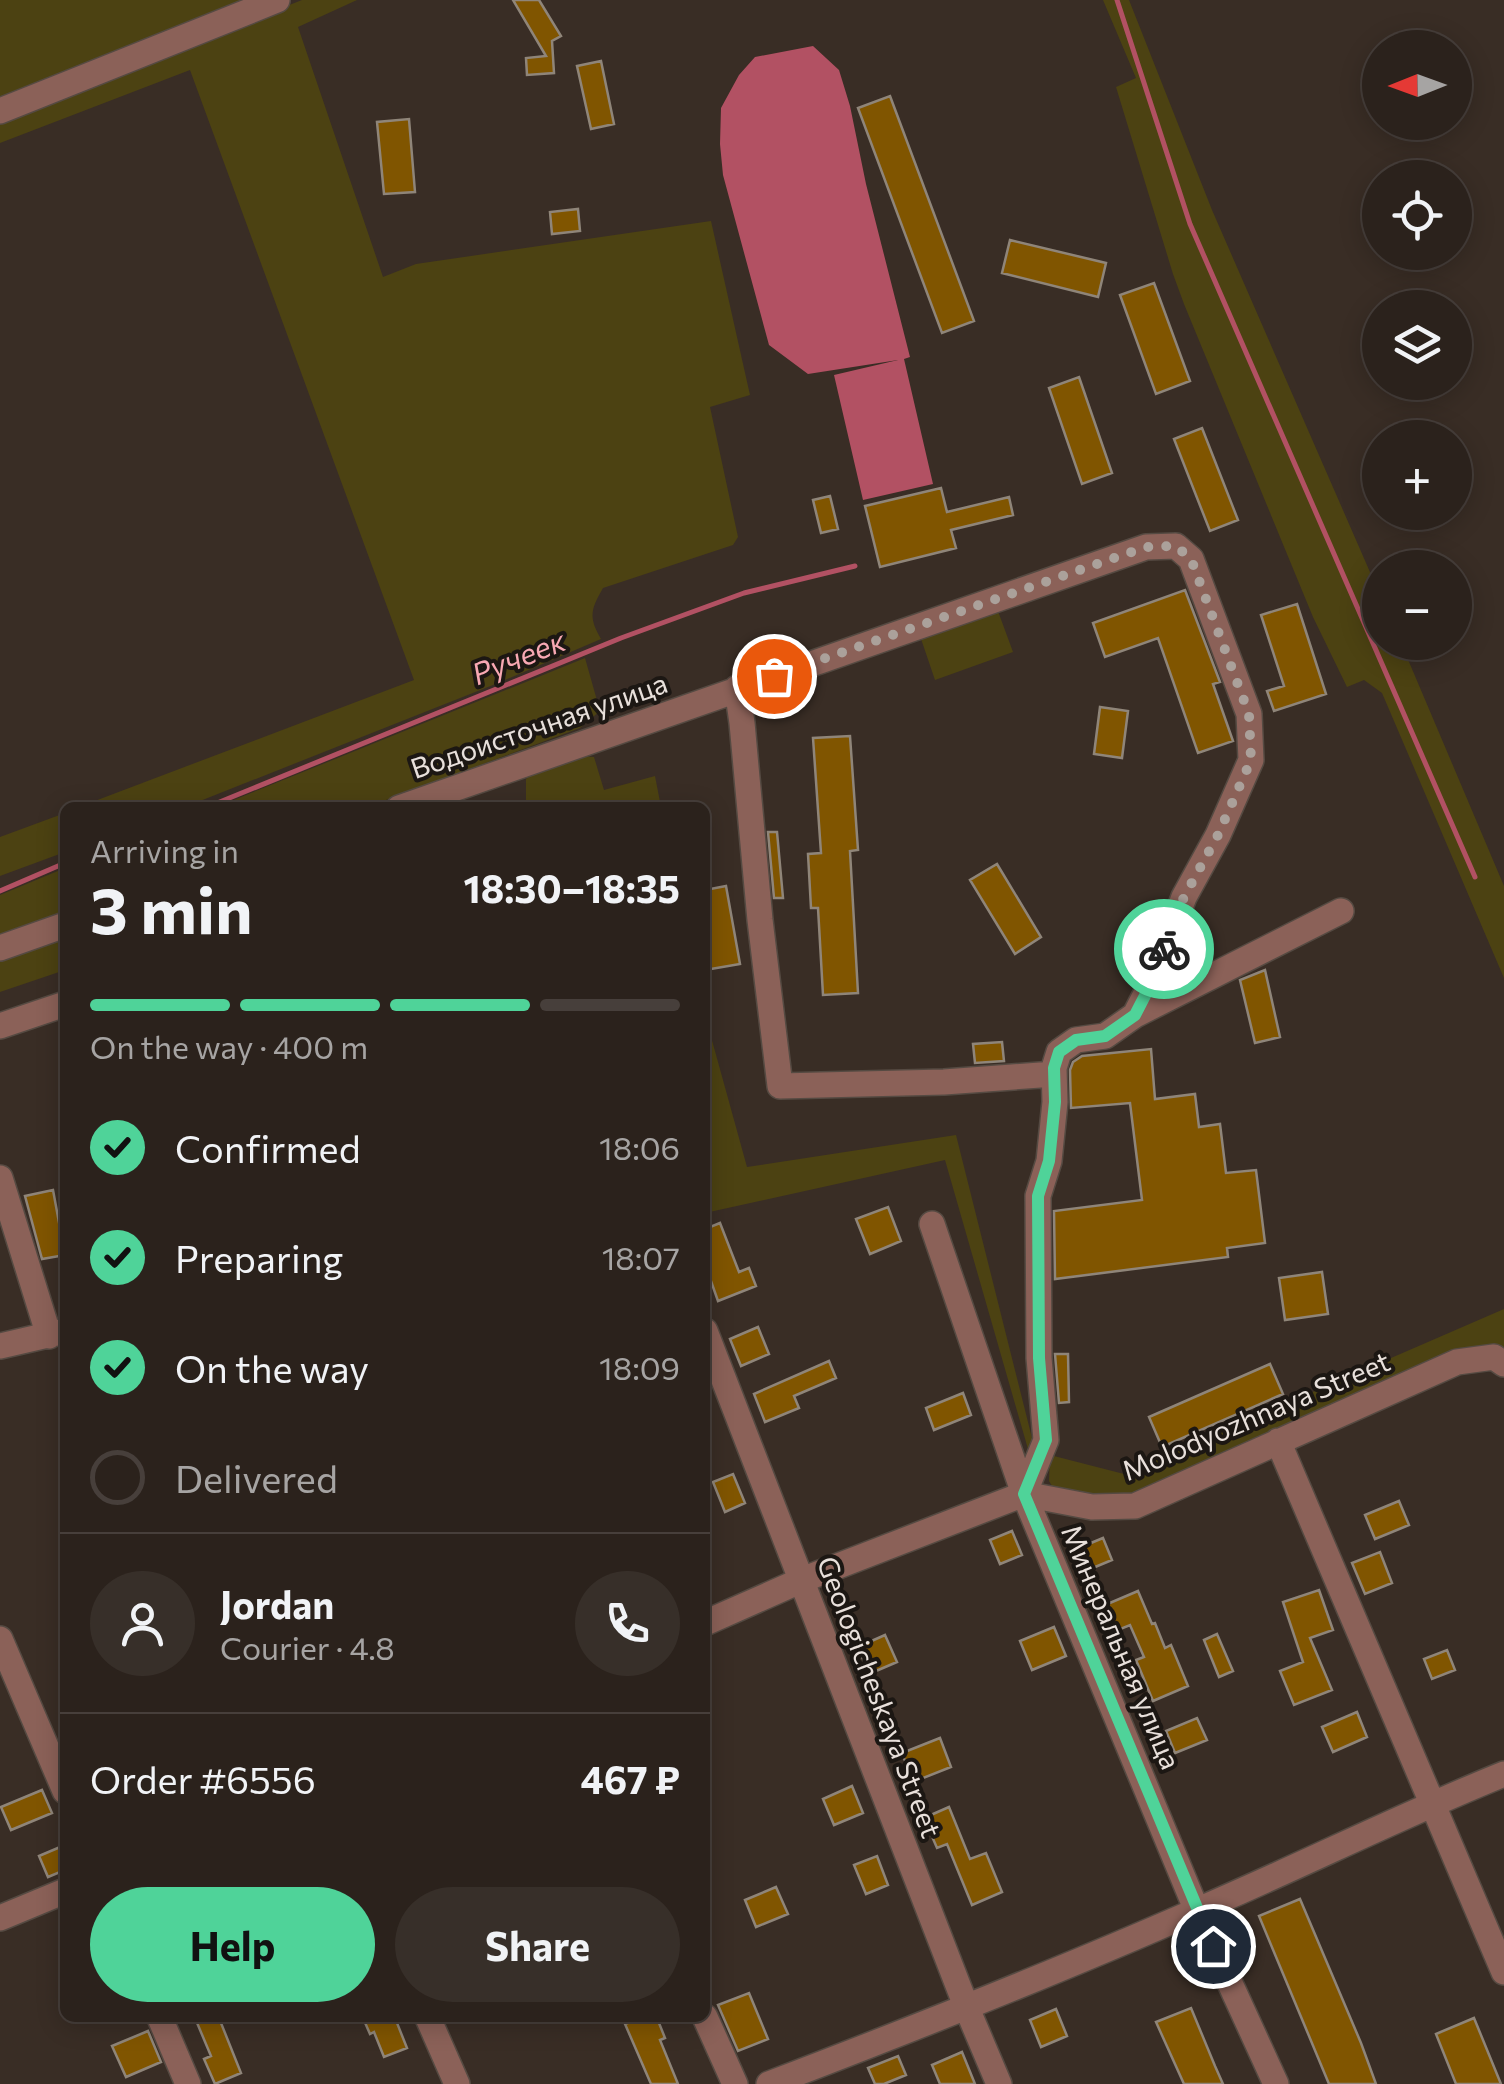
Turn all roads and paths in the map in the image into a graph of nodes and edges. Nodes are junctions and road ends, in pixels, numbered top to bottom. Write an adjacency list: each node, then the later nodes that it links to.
1 (277, 0): 2 (street)
2 (0, 111)
3 (737, 688): 4 (street, Водоисточная улица); 9 (street, Водоисточная улица); 11 (street)
4 (416, 802)
5 (1341, 911): 9 (street)
6 (60, 927): 7 (street)
7 (0, 948)
8 (60, 1006): 10 (street)
9 (1135, 1015): 11 (street)
10 (0, 1026)
11 (1054, 1074): 19 (street)
12 (0, 1178): 14 (street)
13 (932, 1224): 19 (street, Минеральная улица)
14 (57, 1334): 16 (street)
15 (710, 1344): 20 (street, Geologicheskaya Street)
16 (0, 1346)
17 (1499, 1360): 18 (street, Molodyozhnaya Street)
18 (1278, 1441): 19 (street, Molodyozhnaya Street); 25 (street)
19 (1024, 1494): 20 (street); 27 (street, Минеральная улица)
20 (802, 1580): 21 (street); 30 (street, Geologicheskaya Street)
21 (710, 1620)
22 (0, 1640): 24 (street)
23 (1504, 1774): 25 (street)
24 (60, 1779)
25 (1432, 1803): 27 (street); 29 (street)
26 (60, 1893): 28 (street)
27 (1198, 1911): 30 (street); 39 (street, Минеральная улица)
28 (0, 1918)
29 (1504, 1972)
30 (966, 2006): 37 (street); 38 (street, Geologicheskaya Street)
31 (162, 2022): 34 (street)
32 (430, 2022): 35 (street)
33 (707, 2022): 36 (street)
34 (188, 2084)
35 (457, 2084)
36 (735, 2084)
37 (768, 2084)
38 (999, 2084)
39 (1276, 2084)

